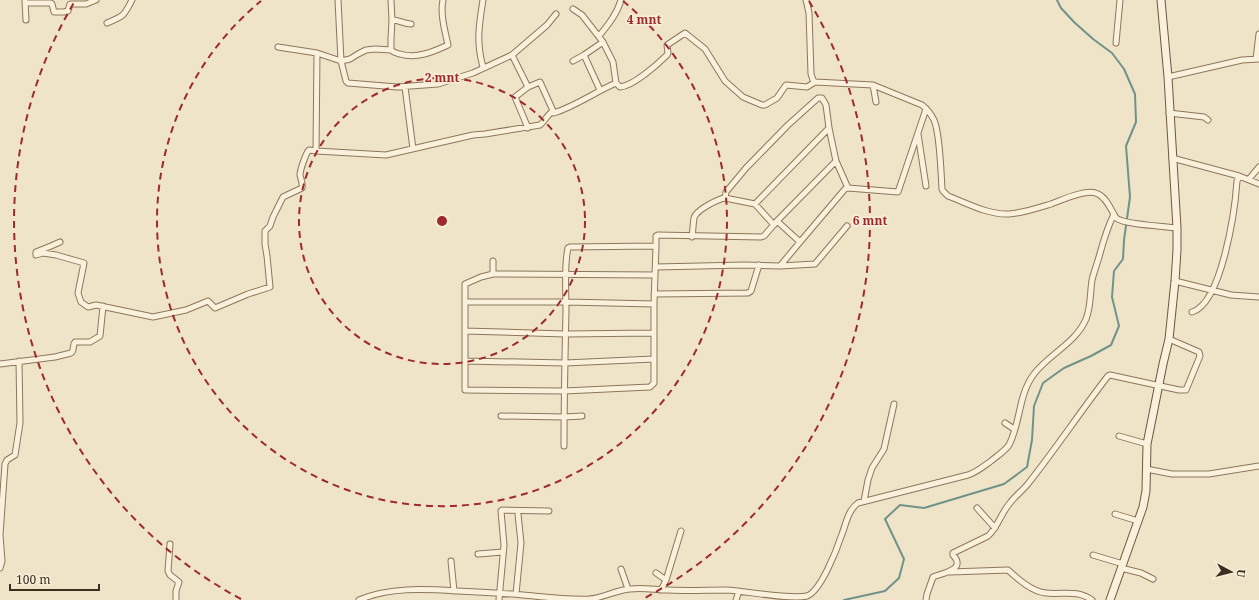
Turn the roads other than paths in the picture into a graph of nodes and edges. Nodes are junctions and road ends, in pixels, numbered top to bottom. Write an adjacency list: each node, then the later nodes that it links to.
1 (96, 0): 11 (street)
2 (132, 0): 16 (street)
3 (338, 0): 28 (street)
4 (391, 0): 15 (street)
5 (443, 0): 23 (street)
6 (483, 0): 30 (street)
7 (621, 0): 19 (street)
8 (806, 0): 33 (street)
9 (1120, 0): 21 (street)
10 (1161, 0): 31 (street)
11 (25, 2): 14 (street)
12 (573, 10): 19 (street)
13 (556, 14): 25 (street)
14 (26, 20)
15 (392, 20): 17 (street); 23 (street)
16 (107, 23)
17 (411, 24)
18 (1259, 34): 27 (street)
19 (598, 36): 20 (street)
20 (603, 42): 26 (street); 32 (street)
21 (1116, 43)
22 (278, 47): 24 (street)
23 (392, 50): 28 (street)
24 (316, 52): 28 (street); 47 (street)
25 (512, 55): 30 (street); 36 (street)
26 (584, 56): 29 (street); 37 (street)
27 (1257, 59): 31 (street)
28 (341, 61): 35 (street)
29 (573, 61)
30 (484, 67): 35 (street)
31 (1168, 77): 41 (street)
32 (616, 83): 33 (street); 37 (street)
33 (814, 83): 34 (street)
34 (873, 85): 38 (street); 39 (street)
35 (405, 87): 46 (street)
36 (528, 87): 40 (street); 43 (street)
37 (600, 90): 40 (street)
38 (876, 102)
39 (926, 109): 45 (street); 58 (street)
40 (552, 111): 43 (street)
41 (1169, 113): 42 (street); 48 (street)
42 (1208, 120)
43 (528, 128): 46 (street)
44 (829, 128): 49 (street); 56 (street); 57 (street)
45 (918, 133): 54 (street); 55 (street)
46 (413, 149): 47 (street)
47 (316, 151): 80 (street)
48 (1172, 158): 51 (street); 61 (street)
49 (836, 161): 55 (street); 59 (street)
50 (1259, 167): 52 (street)
51 (1239, 176): 52 (street); 74 (street)
52 (1249, 180): 53 (street)
53 (1259, 184)
54 (926, 186)
55 (848, 188): 64 (street)
56 (725, 198): 57 (street); 62 (street)
57 (754, 204): 59 (street)
58 (1114, 214): 61 (street); 98 (street)
59 (776, 223): 62 (street); 64 (street)
60 (847, 226): 68 (street)
61 (1177, 228): 73 (street)
62 (692, 237): 65 (street)
63 (60, 242): 80 (street)
64 (800, 242): 68 (street)
65 (656, 246): 69 (street); 71 (street)
66 (494, 261): 70 (street)
67 (759, 265): 68 (street); 69 (street); 75 (street)
68 (780, 266)
69 (656, 267): 72 (street)
70 (493, 274): 71 (street); 77 (street)
71 (566, 275): 72 (street); 78 (street)
72 (655, 275): 75 (street)
73 (1175, 281): 74 (street); 85 (street)
74 (1213, 290): 76 (street); 81 (street)
75 (654, 294): 79 (street)
76 (1259, 297)
77 (465, 302): 78 (street); 82 (street)
78 (566, 302): 79 (street); 84 (street)
79 (654, 304): 83 (street)
80 (102, 306): 87 (street)
81 (1192, 312)
82 (465, 331): 84 (street); 88 (street)
83 (654, 333): 84 (street); 86 (street)
84 (565, 334): 89 (street)
85 (1169, 339): 91 (street); 91 (street)
86 (654, 359): 89 (street); 92 (street)
87 (19, 361): 90 (street); 118 (street)
88 (465, 361): 89 (street); 92 (street)
89 (565, 363): 92 (street)
90 (0, 364)
91 (1159, 386): 100 (street); 110 (street)
92 (564, 391): 96 (street)
93 (894, 404): 104 (street)
94 (501, 416): 96 (street)
95 (582, 416): 96 (street)
96 (564, 417): 101 (street)
97 (1005, 423): 98 (street)
98 (1014, 429): 104 (street)
99 (1119, 436): 100 (street)
100 (1143, 442): 103 (street)
101 (564, 446)
102 (1259, 466): 103 (street)
103 (1146, 469): 109 (street)
104 (864, 501): 127 (street)
105 (977, 508): 110 (street)
106 (549, 511): 113 (street)
107 (518, 514): 129 (street)
108 (1115, 514): 109 (street)
109 (1138, 521): 117 (street)
110 (995, 528): 120 (street)
111 (681, 531): 123 (street)
112 (170, 544): 131 (street)
113 (503, 552): 114 (street); 128 (street)
114 (478, 554)
115 (1093, 555): 117 (street)
116 (451, 561): 126 (street)
117 (1122, 566): 122 (street); 137 (street)
118 (0, 568)
119 (621, 569): 124 (street)
120 (949, 572): 135 (street); 136 (street)
121 (656, 573): 123 (street)
122 (1153, 579)
123 (666, 580): 125 (street)
124 (628, 589): 125 (street); 130 (street)
125 (661, 590): 127 (street)
126 (454, 591): 128 (street); 132 (street)
127 (739, 591): 134 (street)
128 (500, 593): 129 (street); 133 (street)
129 (516, 594): 130 (street)
130 (573, 599)
131 (176, 600)
132 (358, 600)
133 (499, 600)
134 (736, 600)
135 (926, 600)
136 (1092, 600)
137 (1110, 600)

